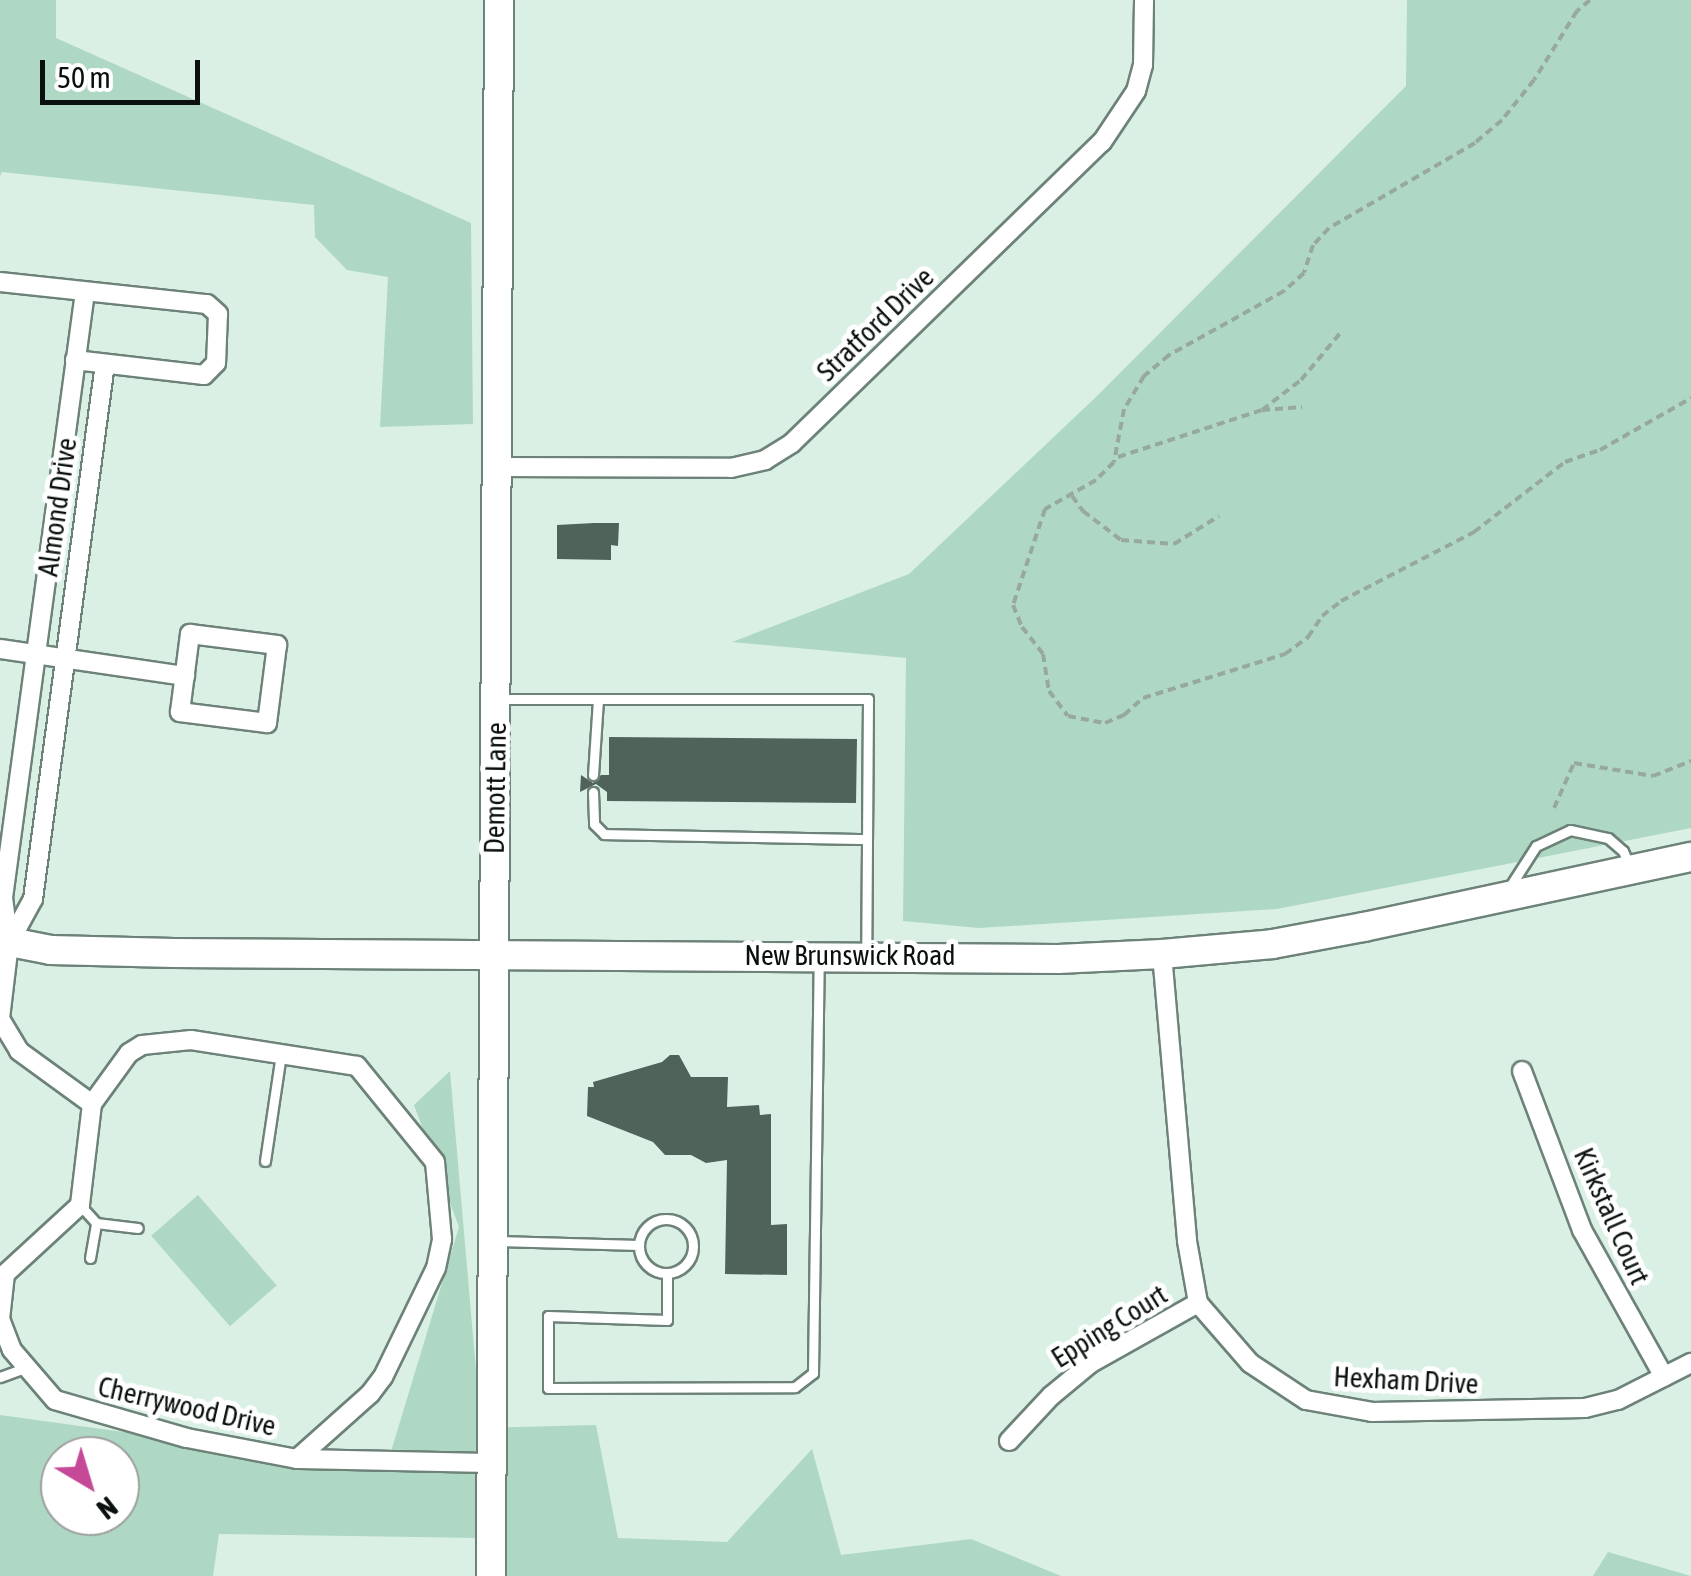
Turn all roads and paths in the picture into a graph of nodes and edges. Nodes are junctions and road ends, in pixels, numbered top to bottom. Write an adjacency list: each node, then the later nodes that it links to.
1 (498, 0): 13 (street, Demott Lane)
2 (1144, 0): 13 (street, Stratford Drive)
3 (1590, 0): 12 (path)
4 (0, 282): 5 (street)
5 (85, 292): 7 (street, Almond Drive); 8 (street)
6 (1342, 331): 11 (path)
7 (75, 360): 8 (street); 17 (street, Almond Drive)
8 (105, 364): 18 (street, Almond Drive)
9 (1691, 398): 14 (path)
10 (1302, 407): 11 (path)
11 (1262, 410): 12 (path)
12 (1115, 458): 14 (path)
13 (498, 467): 20 (street, Demott Lane)
14 (1072, 496): 15 (path)
15 (1219, 516)
16 (0, 649): 17 (street)
17 (38, 654): 18 (street); 30 (street, Almond Drive)
18 (64, 658): 19 (street); 30 (street, Almond Drive)
19 (185, 676): 19 (street)
20 (496, 699): 21 (lane); 31 (street, Demott Lane)
21 (598, 699): 23 (lane); 26 (lane)
22 (1691, 761): 25 (path)
23 (594, 775)
24 (593, 792): 26 (lane)
25 (1554, 808)
26 (867, 839): 32 (lane)
27 (1691, 857): 28 (street, New Brunswick Road)
28 (1632, 870): 29 (street, New Brunswick Road); 29 (lane)
29 (1504, 897): 33 (street, New Brunswick Road)
30 (5, 942): 31 (street, New Brunswick Road); 35 (street)
31 (493, 954): 34 (street, New Brunswick Road); 43 (street, Demott Lane)
32 (866, 954): 33 (street, New Brunswick Road); 34 (street, New Brunswick Road)
33 (1162, 954): 47 (street)
34 (819, 955): 46 (lane)
35 (2, 1030): 38 (street)
36 (281, 1051): 38 (street, Cherrywood Drive); 39 (lane); 53 (street, Cherrywood Drive)
37 (1522, 1071): 51 (street, Kirkstall Court)
38 (92, 1104): 40 (street, Cherrywood Drive)
39 (265, 1161)
40 (80, 1206): 41 (lane); 49 (street, Cherrywood Drive)
41 (96, 1223): 42 (lane); 45 (lane)
42 (138, 1228)
43 (495, 1241): 44 (lane); 54 (street, Demott Lane)
44 (639, 1245): 46 (lane); 46 (lane)
45 (90, 1258)
46 (667, 1274)
47 (1198, 1303): 51 (street, Hexham Drive); 52 (street, Epping Court)
48 (1691, 1364): 51 (street, Hexham Drive)
49 (27, 1367): 50 (lane); 53 (street, Cherrywood Drive)
50 (0, 1377)
51 (1664, 1378)
52 (1009, 1441)
53 (297, 1459): 54 (street, Cherrywood Drive)
54 (491, 1463): 55 (street, Demott Lane)
55 (490, 1576)

